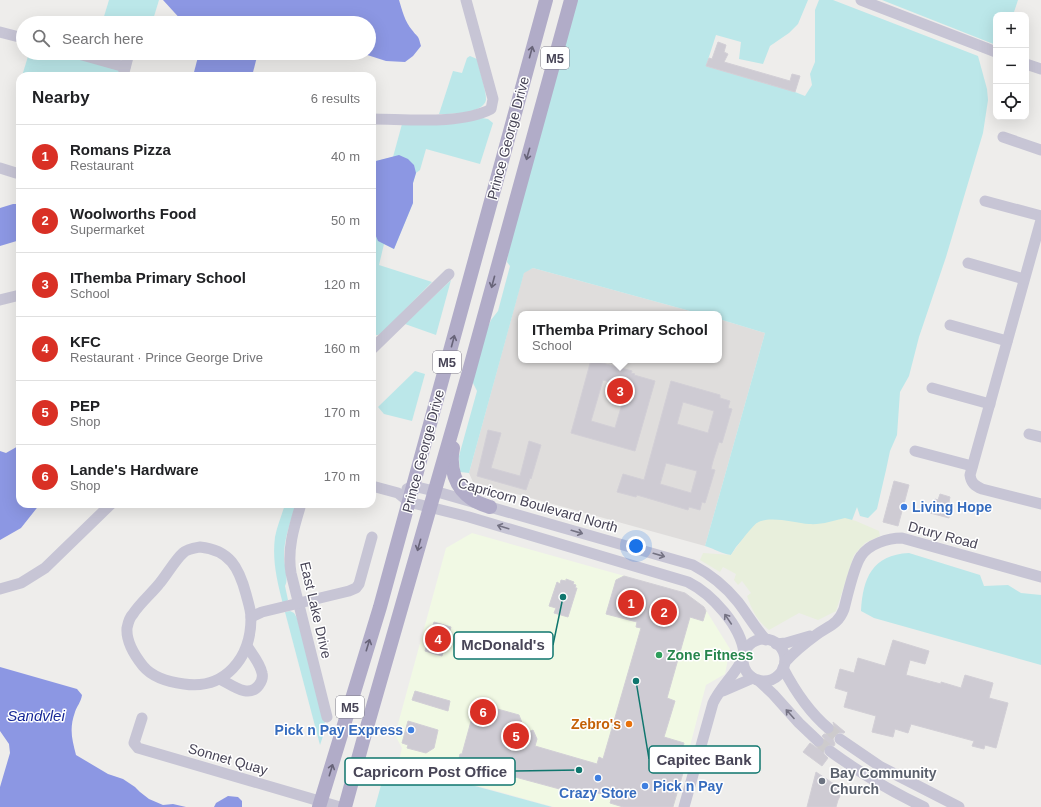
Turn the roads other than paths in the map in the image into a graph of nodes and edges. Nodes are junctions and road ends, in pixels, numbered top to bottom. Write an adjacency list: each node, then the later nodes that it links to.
1 (466, 0): 13 (street)
2 (546, 0): 21 (main road, Prince George Drive / M5, one-way to 2)
3 (571, 0): 22 (main road, Prince George Drive / M5, one-way to 22)
4 (861, 0): 7 (street)
5 (0, 32): 6 (street)
6 (16, 36)
7 (993, 51)
8 (93, 60): 12 (street)
9 (127, 60): 12 (street)
10 (1029, 65): 11 (street)
11 (1041, 69)
12 (124, 72)
13 (376, 119)
14 (1003, 137): 15 (street)
15 (1041, 150)
16 (0, 168): 17 (street)
17 (16, 173)
18 (985, 200): 19 (street)
19 (1041, 216)
20 (1041, 220): 25 (street)
21 (481, 239): 22 (main road); 38 (main road, Prince George Drive / M5, one-way to 21)
22 (503, 245): 31 (main road, Prince George Drive / M5, one-way to 31)
23 (968, 263): 25 (street)
24 (449, 274): 30 (street)
25 (1024, 279): 29 (street)
26 (16, 296): 27 (street)
27 (0, 300)
28 (950, 325): 29 (street)
29 (1007, 341): 33 (street)
30 (376, 343)
31 (468, 375): 40 (main road, Prince George Drive / M5); 44 (main road)
32 (932, 388): 33 (street)
33 (990, 404): 37 (street)
34 (1029, 434): 35 (street)
35 (1041, 437)
36 (915, 451): 37 (street)
37 (972, 466): 42 (street)
38 (413, 486): 40 (street, Capricorn Boulevard North); 41 (main road, Prince George Drive / M5)
39 (376, 487): 41 (street)
40 (434, 492): 43 (main road, Prince George Drive / M5); 44 (street, Capricorn Boulevard North)
41 (404, 497): 43 (street); 66 (main road, Prince George Drive / M5, one-way to 41)
42 (1041, 504)
43 (430, 507): 55 (street, one-way to 43); 68 (main road, Prince George Drive / M5, one-way to 68)
44 (490, 507): 53 (street, Capricorn Boulevard North, one-way to 53)
45 (107, 508): 49 (street)
46 (300, 508): 50 (street, East Lake Drive)
47 (372, 537): 50 (street)
48 (1041, 577): 52 (street, Drury Road)
49 (0, 589)
50 (298, 604): 51 (street); 60 (street, East Lake Drive)
51 (251, 617): 54 (street); 57 (street)
52 (818, 634): 53 (street, Drury Road); 56 (street, Drury Road)
53 (771, 642): 55 (street); 56 (street)
54 (247, 646): 57 (street); 57 (street)
55 (744, 656): 58 (street); 59 (street)
56 (784, 665): 58 (street); 62 (street)
57 (220, 679)
58 (756, 679): 59 (street); 64 (street, one-way to 58)
59 (716, 696): 69 (street)
60 (327, 717)
61 (142, 718): 66 (street, Sonnet Quay)
62 (828, 728)
63 (840, 738): 71 (street)
64 (818, 741)
65 (830, 751): 70 (street)
66 (320, 804): 67 (street, Sonnet Quay)
67 (340, 807)
68 (345, 807)
69 (684, 807)
70 (924, 807)
71 (959, 807)

